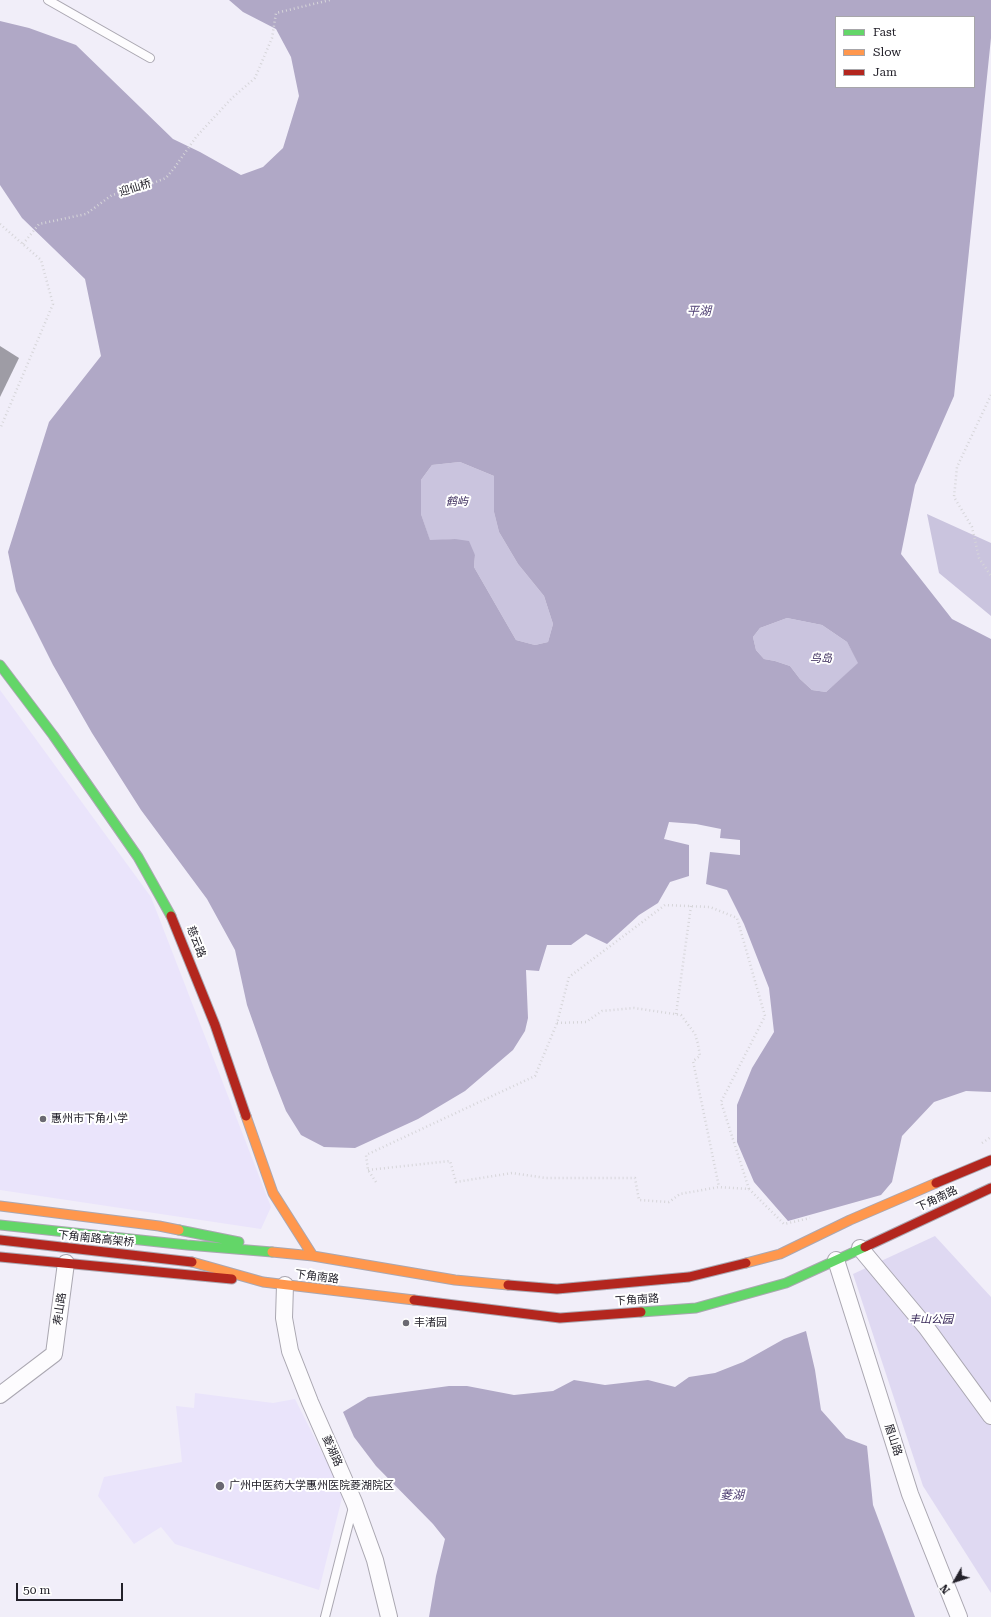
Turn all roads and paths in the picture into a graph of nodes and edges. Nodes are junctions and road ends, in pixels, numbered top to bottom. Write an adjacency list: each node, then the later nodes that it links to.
1 (48, 0): 3 (lane)
2 (330, 0): 5 (path, 迎仙桥)
3 (150, 58)
4 (0, 224): 5 (path)
5 (23, 244): 7 (path)
6 (991, 395): 8 (path)
7 (0, 429)
8 (991, 576)
9 (0, 665): 27 (main road, 慈云路)
10 (691, 906): 11 (path); 12 (path); 20 (path)
11 (676, 1014): 12 (path); 18 (path)
12 (557, 1023): 16 (path)
13 (991, 1137): 14 (path)
14 (980, 1144)
15 (991, 1160): 27 (main road, 下角南路)
16 (368, 1170): 17 (path); 18 (path)
17 (376, 1182)
18 (719, 1187): 20 (path)
19 (991, 1188): 26 (main road, 下角南路)
20 (749, 1189): 22 (path)
21 (0, 1206): 27 (main road, 下角南路)
22 (814, 1217)
23 (0, 1224): 25 (main road, 下角南路高架桥)
24 (0, 1240): 30 (main road, 下角南路高架桥)
25 (187, 1245): 27 (main road, 下角南路)
26 (860, 1248): 29 (main road, 下角南路); 35 (street)
27 (313, 1256)
28 (0, 1257): 31 (main road, 下角南路)
29 (836, 1260): 33 (main road, 下角南路); 39 (street, 眉山路)
30 (188, 1261): 32 (main road, 下角南路)
31 (66, 1263): 32 (main road, 下角南路); 34 (street, 寿山路)
32 (262, 1282): 33 (main road, 下角南路)
33 (285, 1285): 36 (street, 菱湖路)
34 (0, 1395)
35 (991, 1416)
36 (354, 1502): 37 (lane); 38 (street, 菱湖路)
37 (325, 1617)
38 (389, 1617)
39 (959, 1617)

